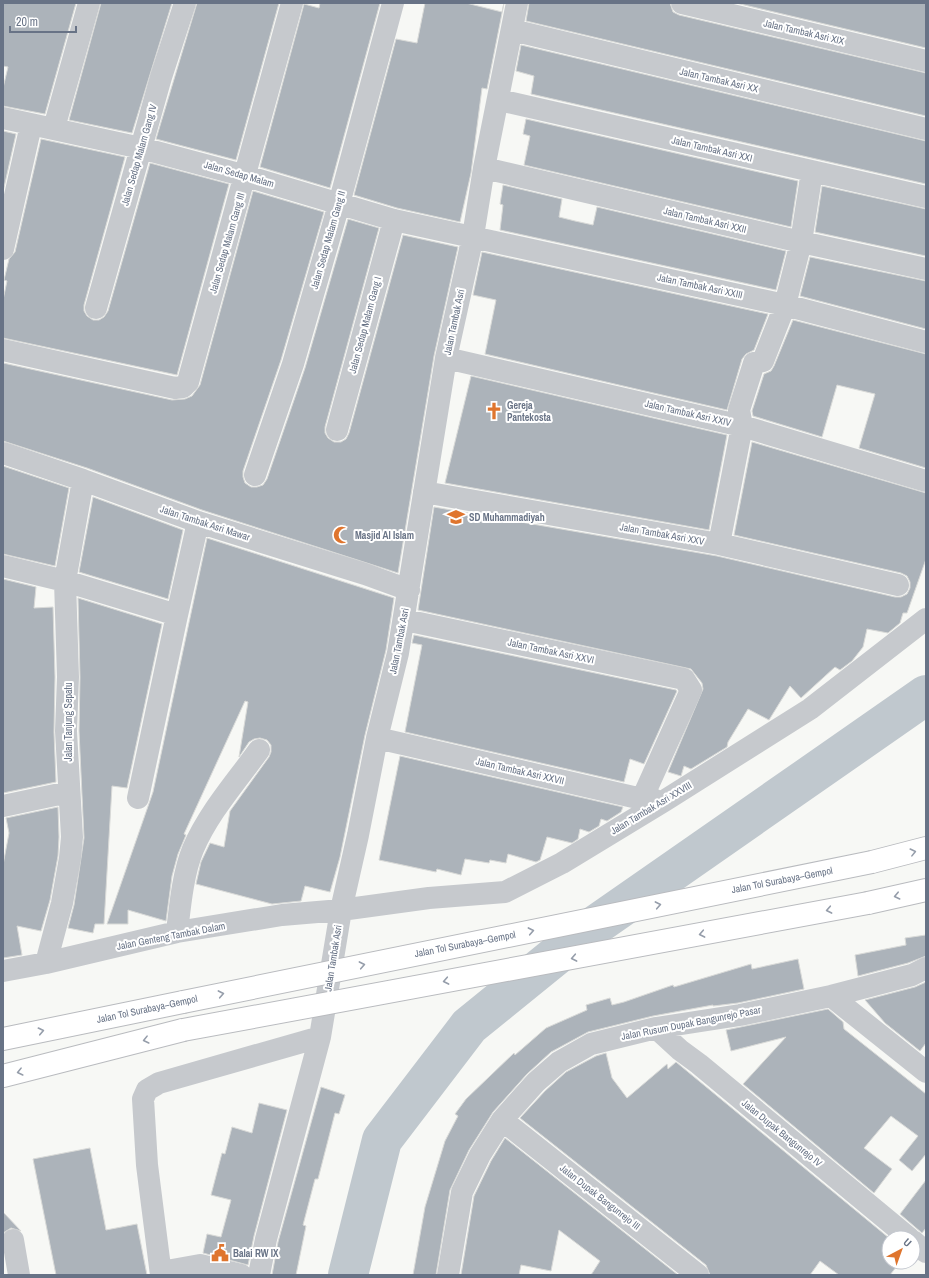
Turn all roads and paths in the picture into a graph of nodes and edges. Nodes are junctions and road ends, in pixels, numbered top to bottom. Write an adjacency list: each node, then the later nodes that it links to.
1 (89, 3): 12 (street)
2 (185, 3): 14 (street, Jalan Sedap Malam Gang IV)
3 (292, 3): 17 (street, Jalan Sedap Malam Gang III)
4 (393, 3): 19 (street, Jalan Sedap Malam Gang II)
5 (517, 3): 7 (street, Jalan Tambak Asri)
6 (682, 3): 8 (street, Jalan Tambak Asri XIX)
7 (512, 30): 9 (street, Jalan Tambak Asri); 13 (street, Jalan Tambak Asri XX)
8 (926, 61)
9 (499, 100): 15 (street, Jalan Tambak Asri); 16 (street, Jalan Tambak Asri XXI)
10 (3, 118): 11 (street, Jalan Sedap Malam)
11 (31, 125): 12 (street, Jalan Sedap Malam); 23 (street)
12 (54, 128): 14 (street, Jalan Sedap Malam)
13 (926, 129)
14 (141, 148): 17 (street, Jalan Sedap Malam); 26 (street, Jalan Sedap Malam Gang IV)
15 (484, 168): 21 (street, Jalan Tambak Asri); 22 (street, Jalan Tambak Asri XXII)
16 (812, 171): 18 (street, Jalan Tambak Asri XXI); 22 (street)
17 (246, 176): 19 (street, Jalan Sedap Malam); 28 (street, Jalan Sedap Malam Gang III)
18 (926, 197)
19 (339, 204): 20 (street, Jalan Sedap Malam); 33 (street, Jalan Sedap Malam Gang II)
20 (394, 220): 21 (street, Jalan Sedap Malam); 31 (street, Jalan Sedap Malam Gang I)
21 (473, 236): 25 (street, Jalan Tambak Asri XXIII); 29 (street, Jalan Tambak Asri)
22 (801, 242): 24 (street, Jalan Tambak Asri XXII); 25 (street)
23 (3, 249)
24 (926, 269)
25 (785, 305): 27 (street, Jalan Tambak Asri XXIII); 30 (street)
26 (96, 308)
27 (926, 342)
28 (3, 350)
29 (446, 358): 30 (street, Jalan Tambak Asri XXIV); 36 (street, Jalan Tambak Asri)
30 (742, 426): 35 (street, Jalan Tambak Asri XXIV); 38 (street)
31 (337, 430)
32 (3, 453): 34 (street, Jalan Tambak Asri Mawar)
33 (255, 475)
34 (83, 480): 37 (street, Jalan Tambak Asri Mawar); 40 (street, Jalan Tanjung Sepatu)
35 (926, 481)
36 (424, 492): 38 (street, Jalan Tambak Asri XXV); 42 (street, Jalan Tambak Asri)
37 (198, 522): 42 (street, Jalan Tambak Asri Mawar); 43 (street)
38 (719, 544): 41 (street, Jalan Tambak Asri XXV)
39 (3, 566): 40 (street)
40 (65, 581): 43 (street); 48 (street, Jalan Tanjung Sepatu)
41 (898, 585)
42 (409, 590): 45 (street, Jalan Tambak Asri)
43 (177, 615): 49 (street)
44 (926, 619): 51 (street, Jalan Tambak Asri XXVIII)
45 (404, 620): 46 (street, Jalan Tambak Asri); 50 (street, Jalan Tambak Asri XXVI)
46 (377, 738): 50 (street, Jalan Tambak Asri XXVII); 55 (street, Jalan Tambak Asri)
47 (260, 750): 56 (street)
48 (70, 792): 52 (street); 57 (street, Jalan Tanjung Sepatu)
49 (138, 798)
50 (642, 799): 51 (street, Jalan Tambak Asri XXVII)
51 (664, 801): 55 (street, Jalan Tambak Asri XXVIII)
52 (3, 806)
53 (926, 848): 63 (highway, Jalan Tol Surabaya–Gempol, one-way to 53, bridge)
54 (926, 890): 65 (highway, one-way to 65, bridge)
55 (341, 910): 56 (street, Jalan Genteng Tambak Dalam); 62 (street, Jalan Tambak Asri)
56 (177, 932): 57 (street, Jalan Genteng Tambak Dalam)
57 (46, 963): 59 (street, Jalan Genteng Tambak Dalam)
58 (926, 968): 60 (street, Jalan Rusum Dupak Bangunrejo Pasar)
59 (3, 971)
60 (831, 996): 61 (street, Jalan Rusum Dupak Bangunrejo Pasar); 64 (street)
61 (656, 1028): 66 (street, Jalan Rusum Dupak Bangunrejo Pasar); 67 (street, Jalan Dupak Bangunrejo IV)
62 (320, 1037): 69 (street); 72 (street, Jalan Tambak Asri)
63 (3, 1039)
64 (926, 1072)
65 (3, 1076)
66 (502, 1120): 73 (street, Jalan Rusum Dupak Bangunrejo Pasar); 74 (street, Jalan Dupak Bangunrejo III)
67 (899, 1230)
68 (13, 1240): 70 (street)
69 (161, 1274): 71 (street)
70 (19, 1275)
71 (242, 1275)
72 (259, 1275)
73 (448, 1275)
74 (698, 1275)

